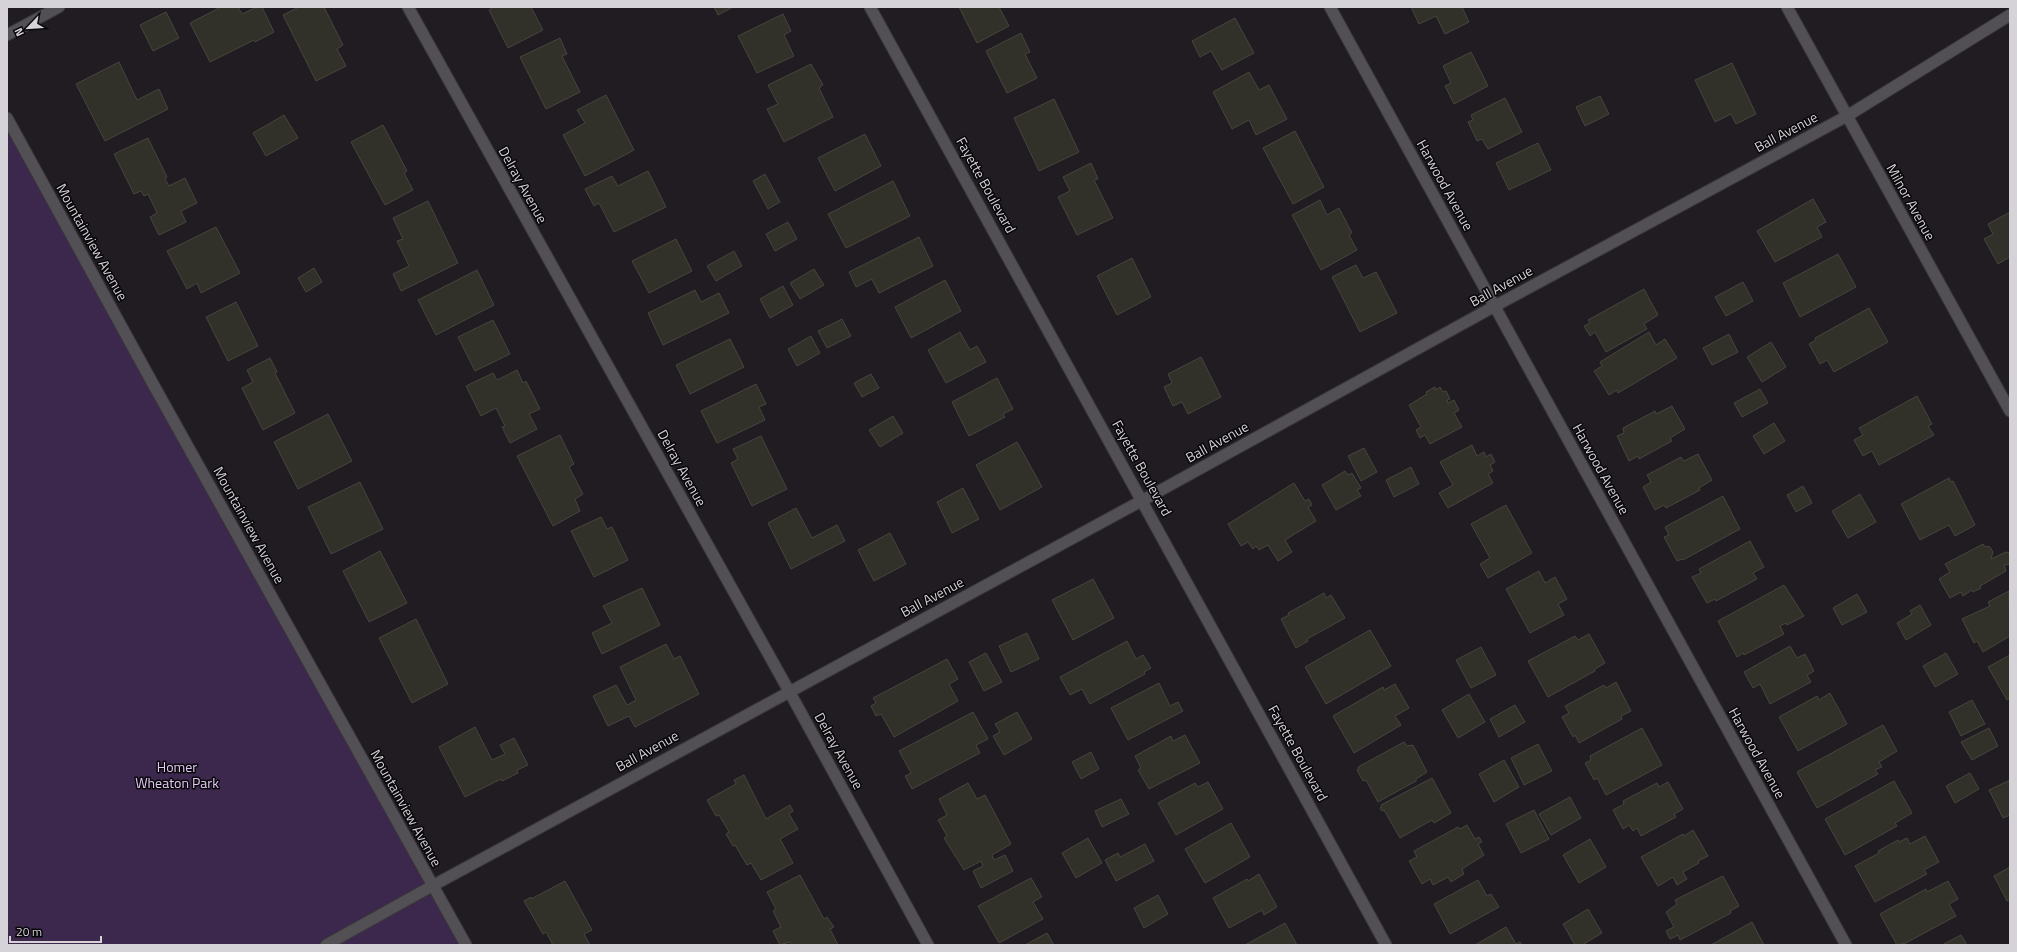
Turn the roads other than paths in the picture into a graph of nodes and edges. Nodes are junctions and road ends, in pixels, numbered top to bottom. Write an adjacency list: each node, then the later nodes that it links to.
1 (59, 7): 7 (street)
2 (408, 7): 13 (street, Delray Avenue)
3 (870, 7): 12 (street, Fayette Boulevard)
4 (1330, 7): 10 (street, Harwood Avenue)
5 (1786, 7): 8 (street, Milnor Avenue)
6 (2010, 15): 8 (street, Ball Avenue)
7 (7, 35)
8 (1847, 116): 10 (street, Ball Avenue); 11 (street, Milnor Avenue)
9 (7, 118): 14 (street, Mountainview Avenue)
10 (1495, 306): 12 (street, Ball Avenue); 19 (street, Harwood Avenue)
11 (2010, 411)
12 (1143, 500): 13 (street, Ball Avenue); 18 (street, Fayette Boulevard)
13 (789, 691): 14 (street, Ball Avenue); 17 (street, Delray Avenue)
14 (432, 886): 15 (street, Ball Avenue); 16 (street, Mountainview Avenue)
15 (326, 945)
16 (466, 945)
17 (928, 945)
18 (1386, 945)
19 (1846, 945)

